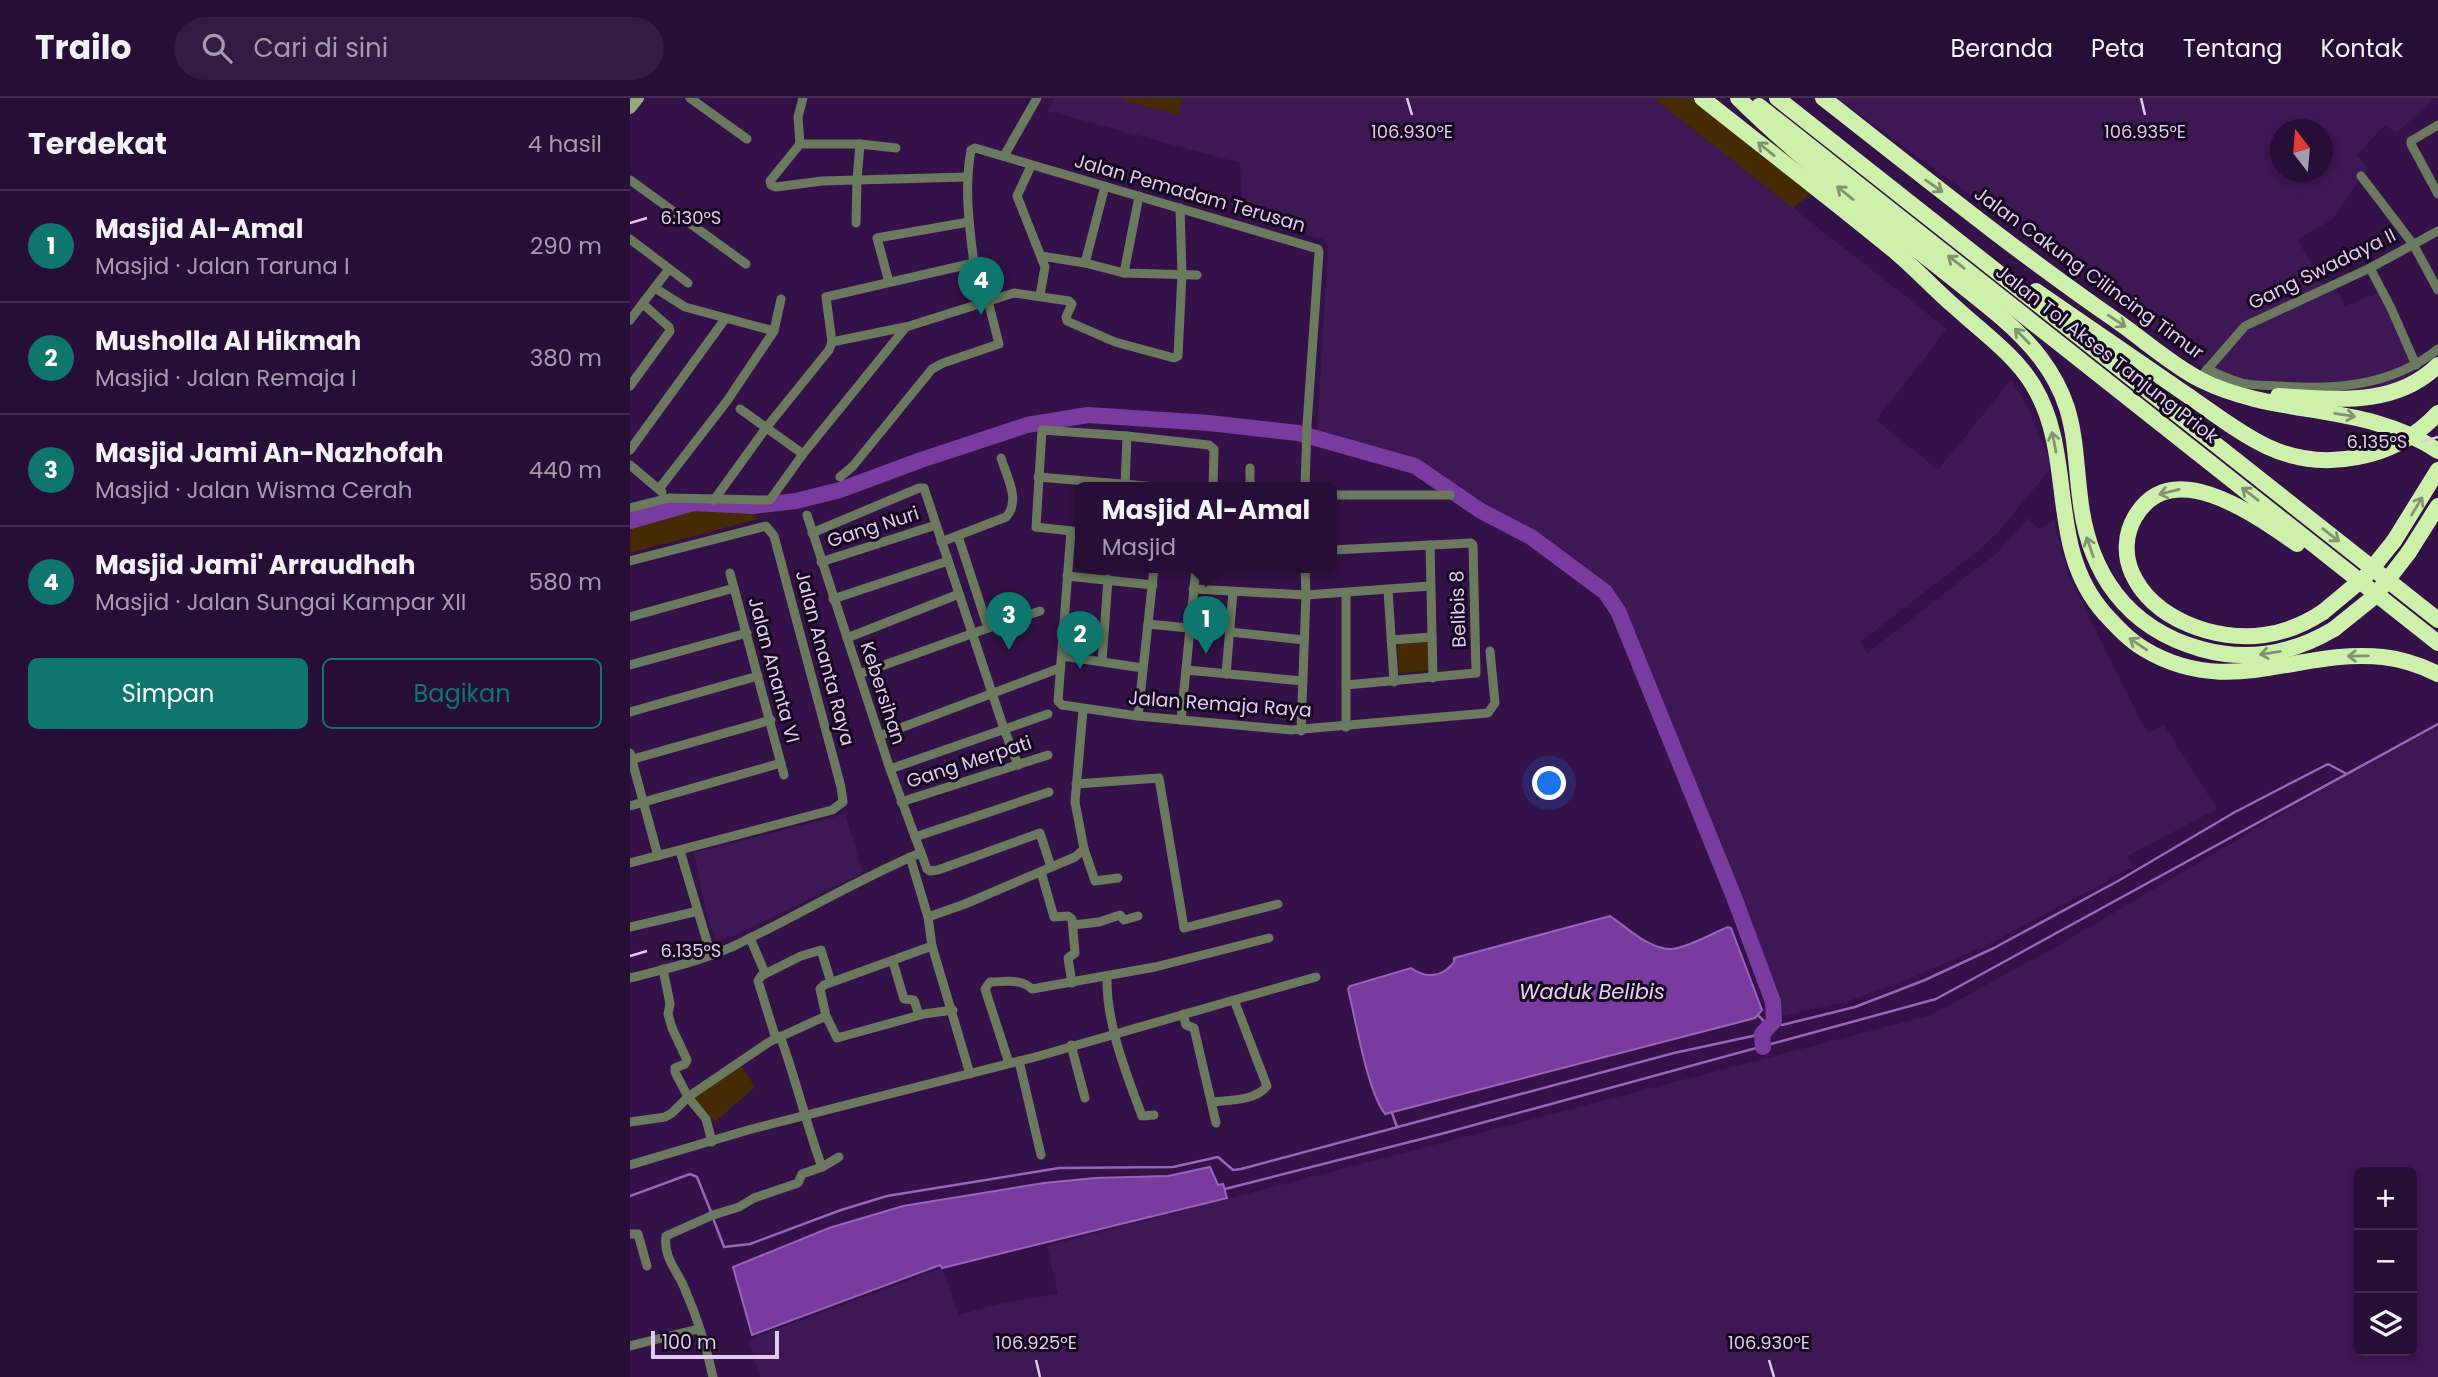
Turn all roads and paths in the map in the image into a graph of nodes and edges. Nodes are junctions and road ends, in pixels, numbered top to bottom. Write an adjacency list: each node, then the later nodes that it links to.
1 (638, 98): 10 (street)
2 (690, 98): 12 (street)
3 (803, 98): 13 (street)
4 (1037, 98): 16 (street)
5 (1702, 98): 137 (highway, one-way to 5)
6 (1738, 98): 85 (highway, one-way to 6, bridge)
7 (1749, 98): 127 (highway, Jalan Tol Akses Tanjung Priok, one-way to 7, bridge)
8 (1777, 98): 31 (highway, Jalan Tol Akses Tanjung Priok)
9 (1823, 98): 59 (highway, Jalan Cakung Cilincing Timur, one-way to 59)
10 (630, 108)
11 (2438, 125): 23 (street)
12 (747, 139)
13 (800, 144): 14 (street); 21 (street)
14 (860, 144): 15 (street); 21 (street)
15 (896, 148)
16 (1004, 156): 17 (street, Jalan Pemadam Terusan); 19 (street, Jalan Pemadam Terusan)
17 (1031, 166): 22 (street, Jalan Pemadam Terusan); 33 (street)
18 (2361, 176): 30 (street)
19 (967, 177): 21 (street); 26 (street)
20 (630, 180): 36 (street)
21 (856, 180): 27 (street)
22 (1105, 186): 24 (street, Jalan Pemadam Terusan); 35 (street)
23 (2436, 189)
24 (1139, 196): 25 (street, Jalan Pemadam Terusan); 39 (street)
25 (1180, 208): 40 (street); 79 (street, Jalan Pemadam Terusan)
26 (969, 222): 34 (street); 43 (street)
27 (856, 223)
28 (2438, 230): 30 (street, Gang Swadaya II)
29 (634, 242): 32 (street); 38 (street)
30 (2413, 244): 37 (street, Gang Swadaya II); 46 (street)
31 (1974, 253): 63 (highway, bridge); 116 (highway, Jalan Tol Akses Tanjung Priok, one-way to 116, bridge)
32 (630, 255)
33 (1041, 256): 35 (street); 47 (street)
34 (974, 263): 42 (street); 43 (street)
35 (1085, 263): 39 (street)
36 (746, 264)
37 (2370, 268): 57 (street); 59 (street, Gang Swadaya II)
38 (669, 269): 44 (street); 45 (street)
39 (1124, 273): 40 (street)
40 (1182, 274): 41 (street); 47 (street)
41 (1197, 275)
42 (976, 280)
43 (889, 282): 55 (street)
44 (688, 283)
45 (656, 288): 50 (street); 51 (street)
46 (2438, 289)
47 (1040, 295): 49 (street)
48 (781, 299): 54 (street)
49 (988, 301): 53 (street); 73 (street)
50 (643, 304): 52 (street); 60 (street)
51 (725, 319): 54 (street); 66 (street)
52 (630, 320)
53 (906, 327): 55 (street); 68 (street)
54 (774, 331): 80 (street)
55 (832, 342): 64 (street)
56 (2438, 349): 57 (street)
57 (2416, 365): 59 (street)
58 (2438, 365): 61 (highway)
59 (2203, 374): 61 (highway, Jalan Cakung Cilincing Timur)
60 (630, 386)
61 (2227, 391): 67 (highway, Jalan Cakung Cilincing Timur, one-way to 67)
62 (740, 409): 64 (street)
63 (2438, 413)
64 (766, 428): 68 (street); 84 (street)
65 (1127, 436): 74 (street); 76 (street); 77 (street)
66 (630, 450)
67 (2438, 451)
68 (803, 454): 84 (street)
69 (1001, 458): 91 (street)
70 (630, 465): 80 (street)
71 (1250, 468): 78 (street)
72 (2438, 470): 127 (highway, one-way to 72, bridge)
73 (840, 477)
74 (1038, 477): 75 (street); 89 (street)
75 (1092, 482)
76 (1125, 482)
77 (1213, 482)
78 (1250, 482)
79 (1305, 482)
80 (659, 489): 83 (street)
81 (1337, 495): 82 (street)
82 (1450, 495)
83 (669, 498): 84 (street); 86 (street)
84 (713, 500)
85 (2438, 506)
86 (630, 509)
87 (807, 514): 90 (street, Kebersihan)
88 (936, 525): 90 (street); 92 (street); 97 (street, Gang Nuri)
89 (1075, 532): 102 (street, Jalan Remaja Raya)
90 (813, 533): 97 (street, Kebersihan)
91 (958, 536): 92 (street); 118 (street)
92 (941, 542): 96 (street)
93 (1430, 545): 94 (street); 105 (street); 139 (street, Belibis 8)
94 (1337, 550)
95 (630, 561): 167 (street, Jalan Ananta Raya)
96 (948, 561): 110 (street); 113 (street)
97 (821, 562): 113 (street, Kebersihan)
98 (730, 573): 106 (street, Jalan Ananta VI)
99 (1154, 573): 104 (street)
100 (1195, 573): 107 (street)
101 (1304, 573): 112 (street)
102 (1067, 576): 103 (street); 129 (street, Jalan Remaja Raya)
103 (1108, 579): 104 (street); 130 (street)
104 (1153, 585): 117 (street)
105 (1430, 586): 108 (street); 124 (street)
106 (734, 588): 115 (street); 120 (street, Jalan Ananta VI)
107 (1193, 589): 109 (street); 119 (street)
108 (1388, 590): 111 (street); 126 (street)
109 (1233, 592): 112 (street); 121 (street)
110 (959, 594): 122 (street); 123 (street)
111 (1346, 594): 112 (street); 142 (street)
112 (1306, 595): 125 (street)
113 (833, 599): 123 (street, Kebersihan)
114 (1040, 611): 118 (street)
115 (630, 617)
116 (2438, 620)
117 (1148, 624): 119 (street); 133 (street)
118 (988, 628): 122 (street)
119 (1189, 628): 134 (street)
120 (747, 632): 131 (street); 138 (street, Jalan Ananta VI)
121 (1230, 632): 125 (street); 136 (street)
122 (973, 634): 135 (street); 143 (street)
123 (847, 638): 135 (street, Kebersihan)
124 (1432, 638): 126 (street); 139 (street)
125 (1304, 640): 140 (street)
126 (1391, 640): 141 (street)
127 (2437, 643)
128 (1490, 651): 150 (street, Jalan Remaja Raya)
129 (1062, 656): 130 (street); 132 (street, Jalan Remaja Raya)
130 (1102, 661): 133 (street)
131 (630, 665)
132 (1060, 668): 143 (street); 144 (street, Jalan Remaja Raya)
133 (1143, 668): 147 (street)
134 (1186, 670): 136 (street); 149 (street)
135 (859, 674): 153 (street, Kebersihan)
136 (1226, 674): 140 (street)
137 (2438, 674)
138 (758, 676): 145 (street); 148 (street, Jalan Ananta VI)
139 (1433, 678): 141 (street)
140 (1303, 681): 152 (street)
141 (1394, 682): 142 (street)
142 (1346, 685): 150 (street)
143 (992, 694): 151 (street); 153 (street)
144 (1083, 710): 147 (street, Jalan Remaja Raya); 160 (street)
145 (630, 712)
146 (1048, 713): 151 (street)
147 (1138, 716): 149 (street, Jalan Remaja Raya)
148 (771, 720): 155 (street); 156 (street, Jalan Ananta VI)
149 (1181, 720): 152 (street, Jalan Remaja Raya)
150 (1346, 727): 152 (street, Jalan Remaja Raya)
151 (1004, 729): 157 (street); 158 (street)
152 (1301, 730)
153 (879, 736): 158 (street, Kebersihan)
154 (1048, 755): 157 (street, Gang Merpati)
155 (631, 758): 162 (street)
156 (781, 762): 159 (street, Jalan Ananta VI); 162 (street)
157 (1018, 765): 163 (street, Gang Merpati)
158 (890, 769): 163 (street, Kebersihan)
159 (784, 775)
160 (1076, 784): 166 (street); 175 (street)
161 (1049, 792): 165 (street)
162 (643, 802): 164 (street); 169 (street)
163 (901, 802): 165 (street, Kebersihan)
164 (630, 806)
165 (915, 837): 168 (street, Kebersihan)
166 (1083, 849): 172 (street); 174 (street)
167 (680, 851): 169 (street); 176 (street)
168 (920, 853): 170 (street); 172 (street, Kebersihan)
169 (658, 856): 171 (street)
170 (910, 857): 178 (street); 181 (street)
171 (630, 863)
172 (1051, 867): 173 (street)
173 (1041, 872): 178 (street); 179 (street)
174 (1118, 878)
175 (1278, 904)
176 (698, 911): 180 (street); 184 (street)
177 (1138, 916): 179 (street)
178 (928, 917): 183 (street)
179 (1073, 925): 192 (street)
180 (630, 927)
181 (750, 938): 184 (street); 187 (street)
182 (1269, 938): 188 (street)
183 (932, 946): 185 (street); 194 (street)
184 (711, 955): 186 (street)
185 (893, 962): 191 (street); 196 (street)
186 (663, 969): 190 (street); 204 (street)
187 (765, 973): 191 (street); 199 (street)
188 (1107, 977): 192 (street); 198 (street)
189 (1315, 977): 193 (street)
190 (630, 978)
191 (831, 982): 197 (street)
192 (1072, 983): 202 (street)
193 (1234, 1000): 195 (street); 206 (street)
194 (953, 1010): 196 (street); 203 (street)
195 (1182, 1014): 198 (street); 206 (street)
196 (919, 1015): 197 (street)
197 (826, 1016): 199 (street)
198 (1115, 1032): 200 (street); 207 (street)
199 (778, 1037): 204 (street); 208 (street)
200 (1072, 1045): 201 (street); 205 (street)
201 (1019, 1061): 202 (street); 212 (street)
202 (1009, 1063): 203 (street)
203 (970, 1074): 208 (street)
204 (688, 1097): 209 (street); 211 (street)
205 (1085, 1098)
206 (1212, 1102): 210 (street)
207 (1154, 1115)
208 (804, 1117): 211 (street); 215 (street)
209 (630, 1122)
210 (1216, 1123)
211 (712, 1142): 214 (street)
212 (1041, 1155)
213 (839, 1157): 215 (street)
214 (630, 1165)
215 (822, 1167): 218 (street)
216 (630, 1234): 217 (street)
217 (647, 1266)
218 (698, 1329): 219 (street); 220 (street)
219 (630, 1346)
220 (713, 1377)

